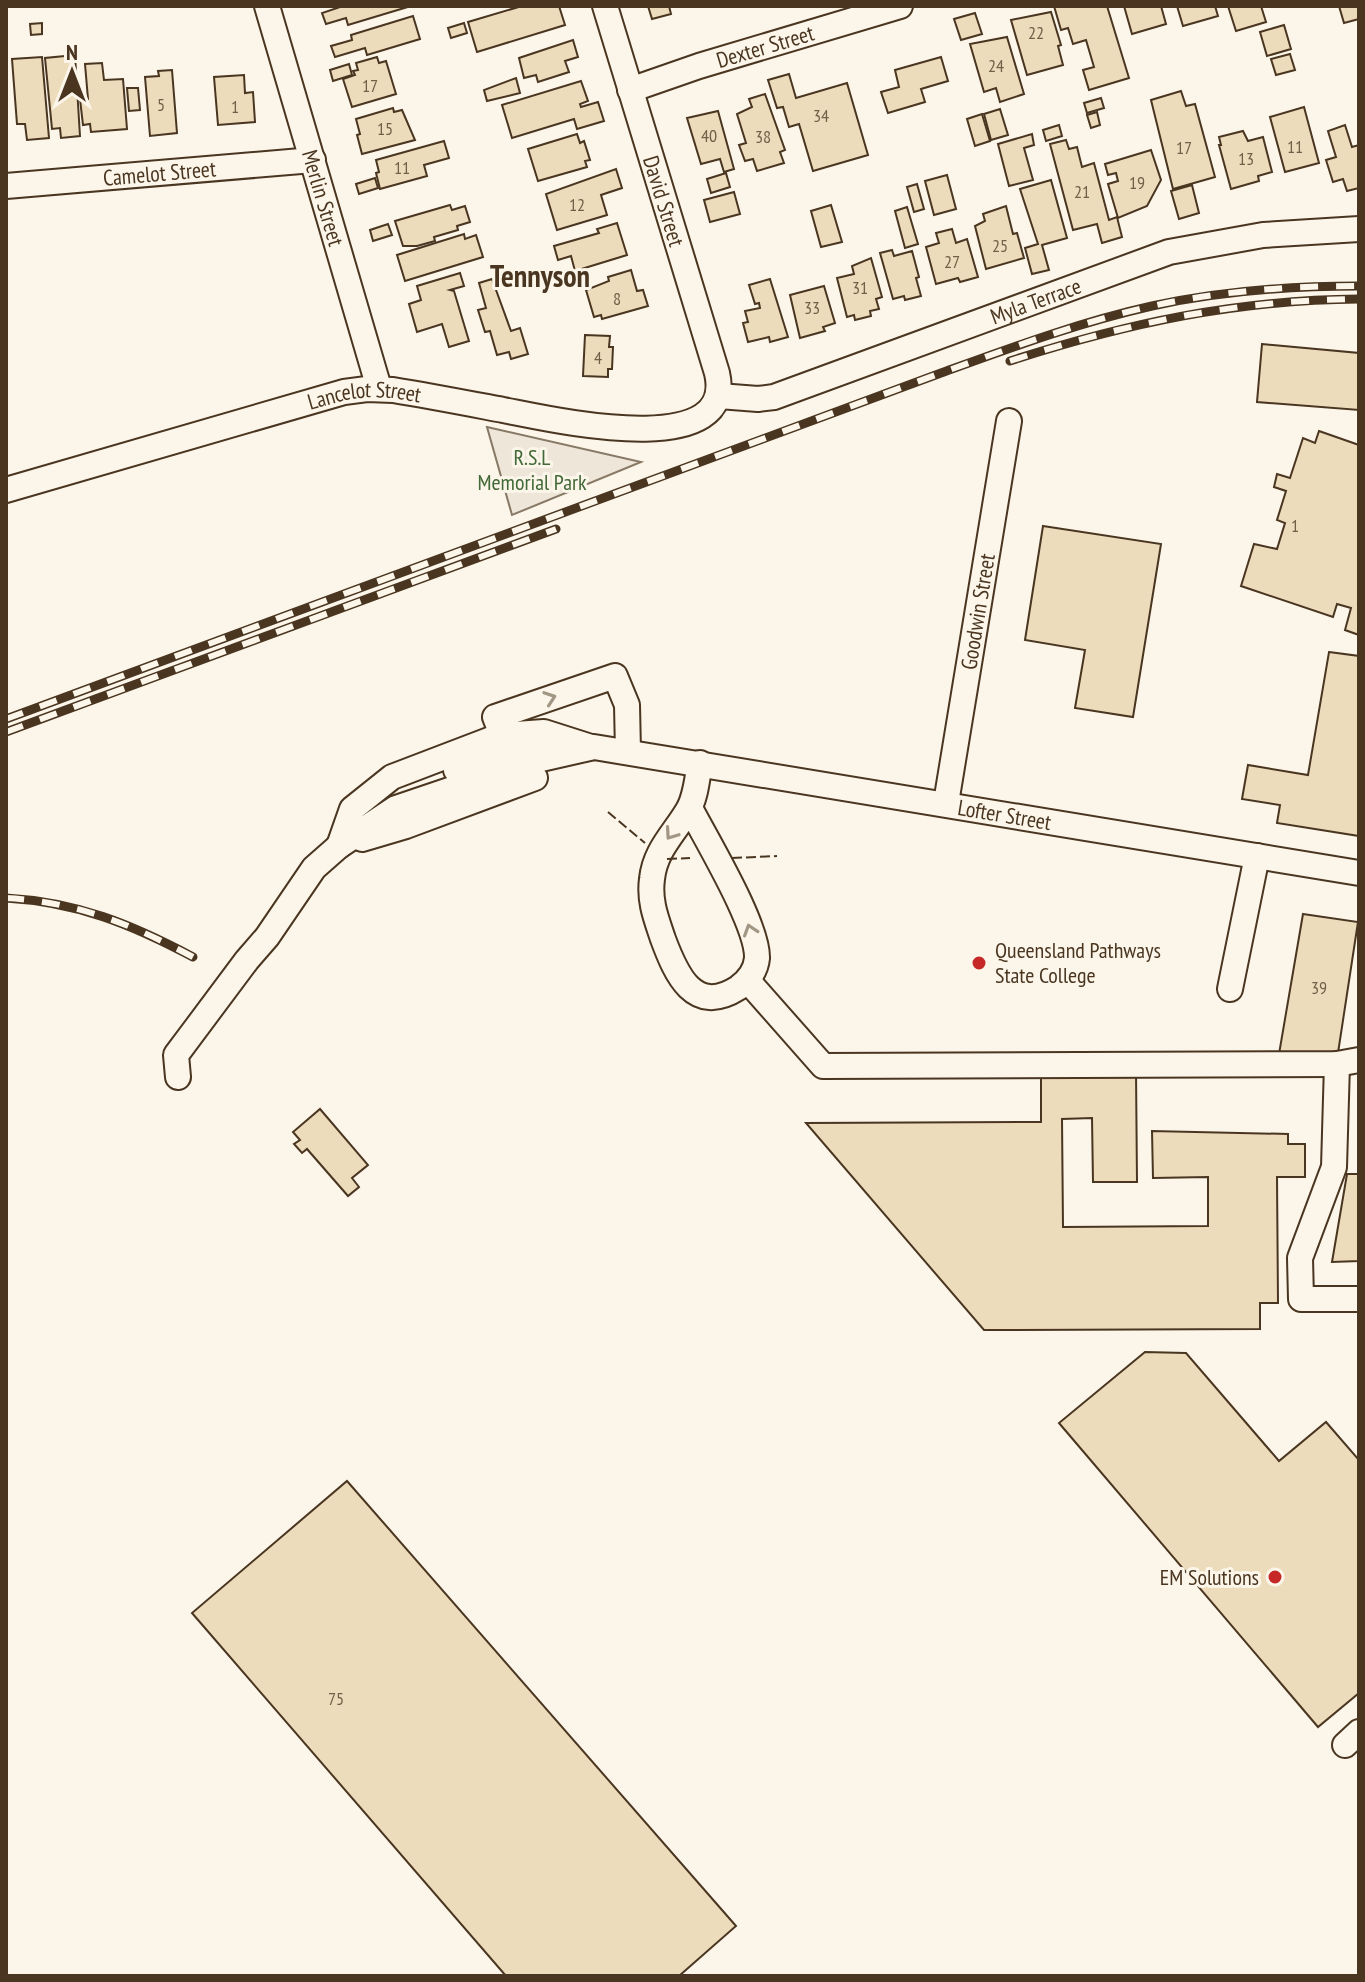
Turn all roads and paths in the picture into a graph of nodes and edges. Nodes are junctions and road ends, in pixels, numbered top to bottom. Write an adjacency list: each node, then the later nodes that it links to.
1 (267, 6): 5 (street, Merlin Street)
2 (605, 6): 4 (street, David Street)
3 (900, 6): 4 (street, Dexter Street)
4 (630, 90): 9 (street, David Street)
5 (313, 160): 6 (street, Camelot Street); 8 (street, Merlin Street)
6 (6, 186)
7 (1359, 229): 9 (street, Myla Terrace)
8 (379, 388): 9 (street, Lancelot Street); 11 (street, Lancelot Street)
9 (719, 396)
10 (1009, 421): 16 (street, Goodwin Street)
11 (6, 490)
12 (502, 735): 13 (street); 14 (street, one-way to 14); 18 (street)
13 (594, 747): 14 (street, Lofter Street); 18 (street)
14 (640, 754): 15 (street, Lofter Street)
15 (700, 763): 16 (street, Lofter Street); 17 (street)
16 (946, 803): 19 (street, Lofter Street)
17 (690, 808): 21 (street, one-way to 17); 21 (street, one-way to 21)
18 (339, 846): 24 (street)
19 (1257, 856): 20 (street, Lofter Street); 22 (street)
20 (1359, 873)
21 (748, 981): 23 (street)
22 (1230, 989)
23 (1348, 1062): 25 (street)
24 (178, 1077)
25 (1359, 1299)

